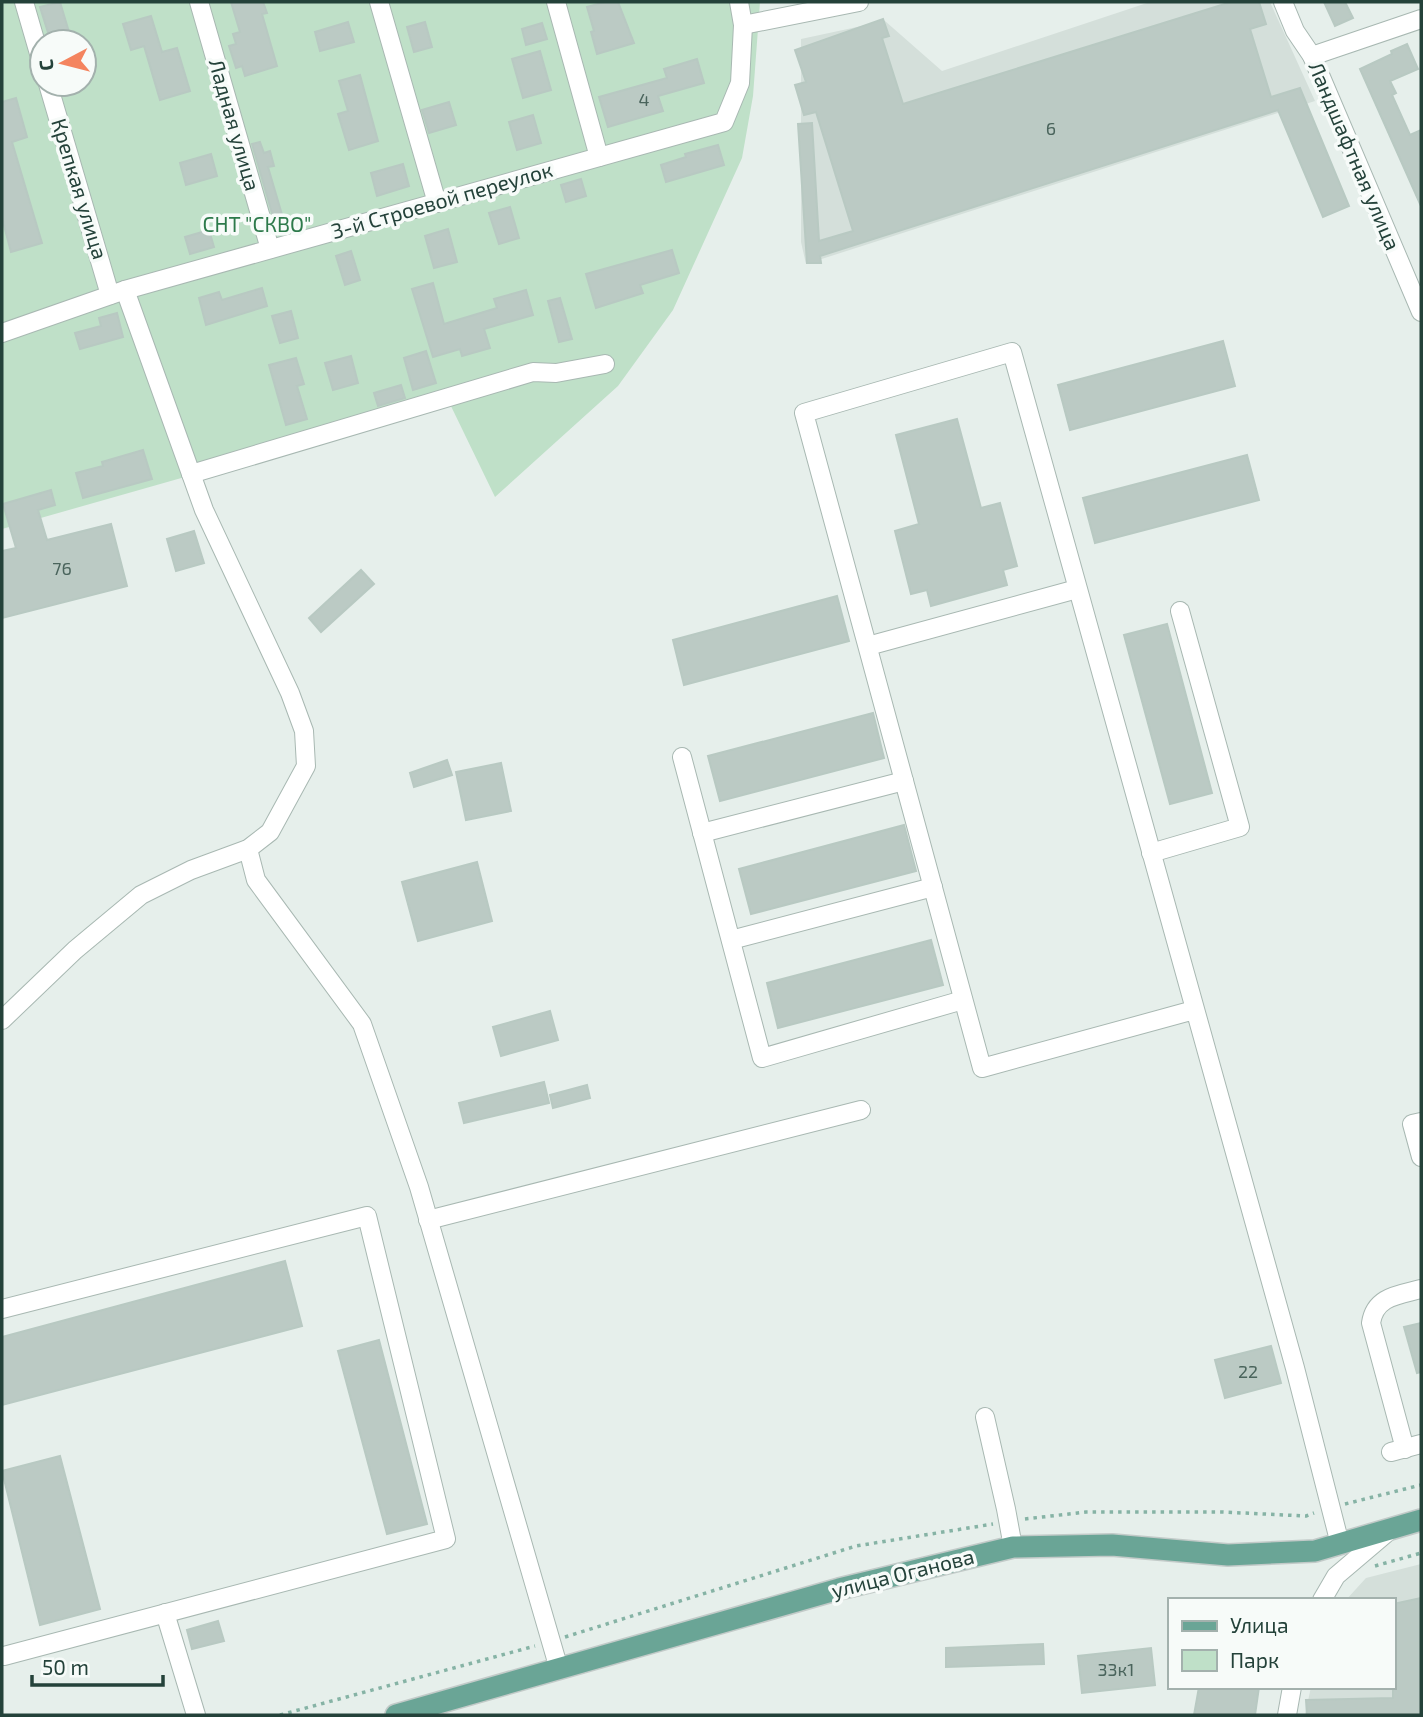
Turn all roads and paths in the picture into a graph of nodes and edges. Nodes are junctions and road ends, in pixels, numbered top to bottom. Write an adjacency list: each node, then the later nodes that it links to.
1 (24, 2): 10 (street)
2 (199, 2): 15 (street, Ладная улица)
3 (379, 2): 14 (street)
4 (555, 2): 13 (street)
5 (739, 2): 9 (street)
6 (859, 2): 9 (street)
7 (1283, 2): 11 (street, Ландшафтная улица)
8 (1421, 19): 11 (street)
9 (743, 25): 13 (street, 3-й Строевой переулок)
10 (32, 28)
11 (1312, 56): 17 (street, Ландшафтная улица)
12 (53, 98): 16 (street, Крепкая улица)
13 (599, 158): 14 (street, 3-й Строевой переулок)
14 (437, 203): 15 (street, 3-й Строевой переулок)
15 (270, 249): 16 (street, 3-й Строевой переулок)
16 (118, 293): 18 (street, 3-й Строевой переулок); 20 (street, Крепкая улица)
17 (1421, 312)
18 (2, 333)
19 (606, 364): 20 (street)
20 (191, 474): 27 (street, Крепкая улица)
21 (1077, 589): 23 (street); 23 (street); 28 (street)
22 (1180, 611): 28 (street)
23 (868, 646): 25 (street)
24 (682, 757): 26 (street)
25 (904, 781): 26 (street); 29 (street)
26 (702, 833): 30 (street)
27 (248, 849): 33 (street); 37 (street)
28 (1151, 853): 32 (street)
29 (933, 887): 30 (street); 31 (street)
30 (731, 940): 31 (street)
31 (963, 1000): 32 (street)
32 (1194, 1010): 44 (street)
33 (2, 1020)
34 (861, 1110): 37 (street)
35 (1421, 1122): 36 (street)
36 (1421, 1157)
37 (428, 1220): 49 (street)
38 (1421, 1289): 41 (street)
39 (2, 1310): 47 (street)
40 (985, 1417): 45 (street)
41 (1405, 1448)
42 (1421, 1520): 43 (main road, улица Оганова)
43 (1392, 1529): 44 (main road, улица Оганова); 46 (street)
44 (1340, 1544): 45 (main road, улица Оганова)
45 (1013, 1547): 49 (main road, улица Оганова)
46 (1323, 1598)
47 (165, 1614): 48 (street); 51 (street)
48 (4, 1656)
49 (559, 1669): 52 (main road, улица Оганова)
50 (1292, 1689): 53 (street)
51 (196, 1715)
52 (396, 1715)
53 (1287, 1715)

